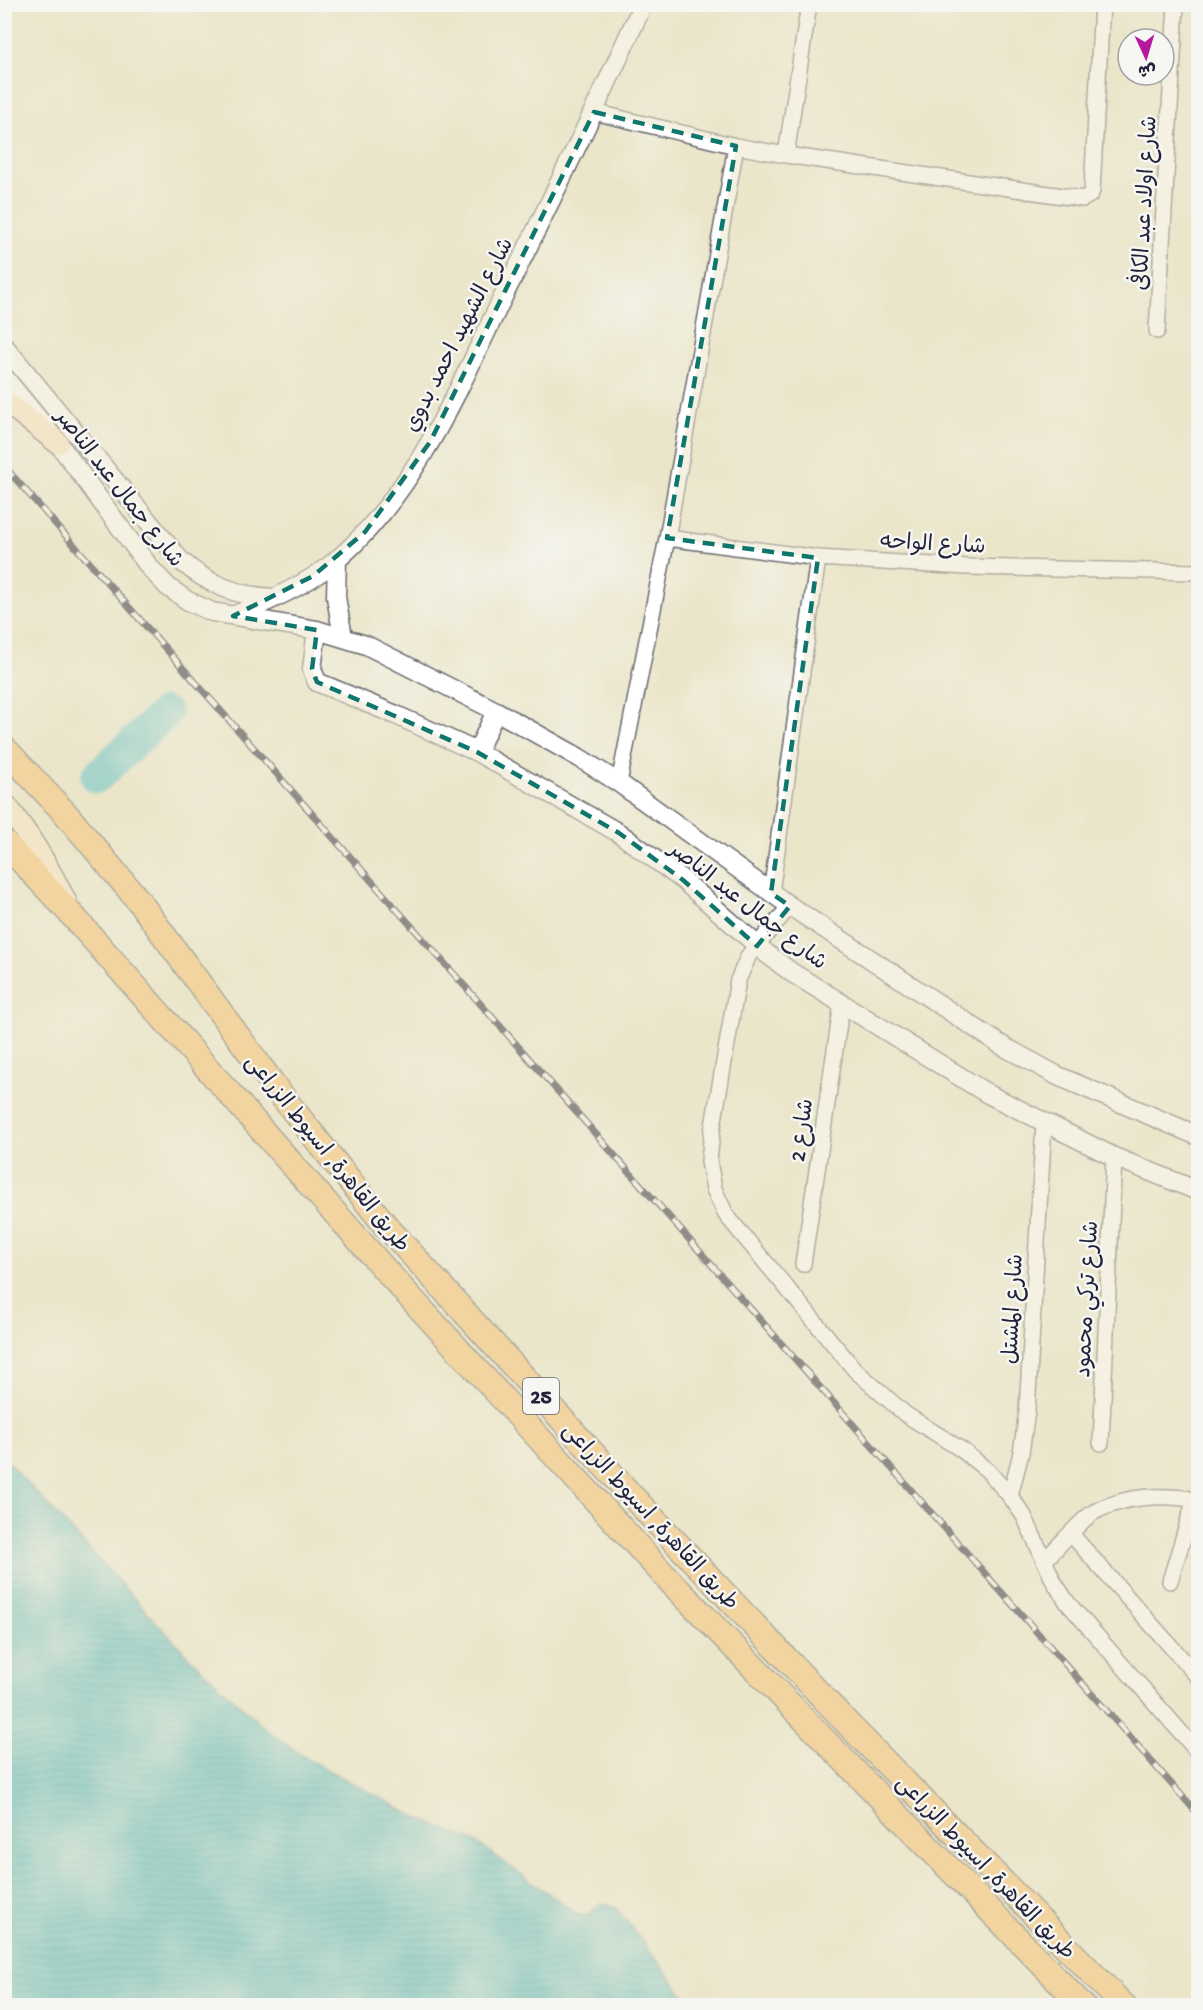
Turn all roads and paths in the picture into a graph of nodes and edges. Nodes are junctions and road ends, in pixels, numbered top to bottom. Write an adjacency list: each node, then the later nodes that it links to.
1 (643, 4): 5 (street, شارع الشهيد احمد بدوي)
2 (809, 4): 7 (street)
3 (1102, 4): 7 (street)
4 (1176, 4): 8 (street, شارع اولاد عبد الكافى)
5 (594, 112): 6 (street); 15 (street, شارع الشهيد احمد بدوي)
6 (736, 146): 7 (street); 13 (street)
7 (786, 155)
8 (1157, 331)
9 (4, 346): 17 (street, شارع جمال عبد الناصر)
10 (4, 377): 12 (street, شارع جمال عبد الناصر)
11 (4, 400): 12 (main road)
12 (58, 443): 18 (street, شارع جمال عبد الناصر)
13 (667, 538): 14 (street, شارع الواحه); 24 (street)
14 (818, 558): 16 (street, شارع الواحه); 27 (street)
15 (337, 559): 17 (street, شارع الشهيد احمد بدوي); 20 (street)
16 (1198, 572)
17 (274, 598): 18 (street, شارع الشهيد احمد بدوي)
18 (232, 616): 19 (street, شارع جمال عبد الناصر)
19 (317, 630): 20 (street, شارع جمال عبد الناصر); 23 (street, شارع جمال عبد الناصر)
20 (343, 637): 21 (street, شارع جمال عبد الناصر)
21 (496, 711): 23 (street); 24 (street, شارع جمال عبد الناصر)
22 (4, 748): 46 (highway, طريق القاهرة, اسيوط الزراعى / 25)
23 (477, 752): 30 (street, شارع جمال عبد الناصر)
24 (619, 783): 27 (street, شارع جمال عبد الناصر)
25 (4, 803): 29 (main road)
26 (4, 842): 29 (highway, طريق القاهرة, اسيوط الزراعى / 25)
27 (771, 893): 28 (street, شارع جمال عبد الناصر)
28 (790, 906): 30 (street); 33 (street, شارع جمال عبد الناصر)
29 (72, 915): 45 (highway, طريق القاهرة, اسيوط الزراعى / 25)
30 (757, 946): 31 (street, شارع جمال عبد الناصر); 38 (street)
31 (842, 1004): 32 (street, شارع جمال عبد الناصر); 36 (street, شارع 2)
32 (1044, 1123): 34 (street, شارع جمال عبد الناصر); 38 (street, شارع المشتل)
33 (1198, 1136)
34 (1114, 1157): 35 (street, شارع جمال عبد الناصر); 37 (street, شارع تركي محمود)
35 (1198, 1191)
36 (804, 1264)
37 (1101, 1443)
38 (1010, 1496): 41 (street)
39 (1197, 1500): 40 (street); 42 (street)
40 (1071, 1534): 41 (street); 43 (street)
41 (1044, 1561): 44 (street)
42 (1170, 1581)
43 (1198, 1677)
44 (1198, 1752)
45 (1083, 2006)
46 (1124, 2006)

